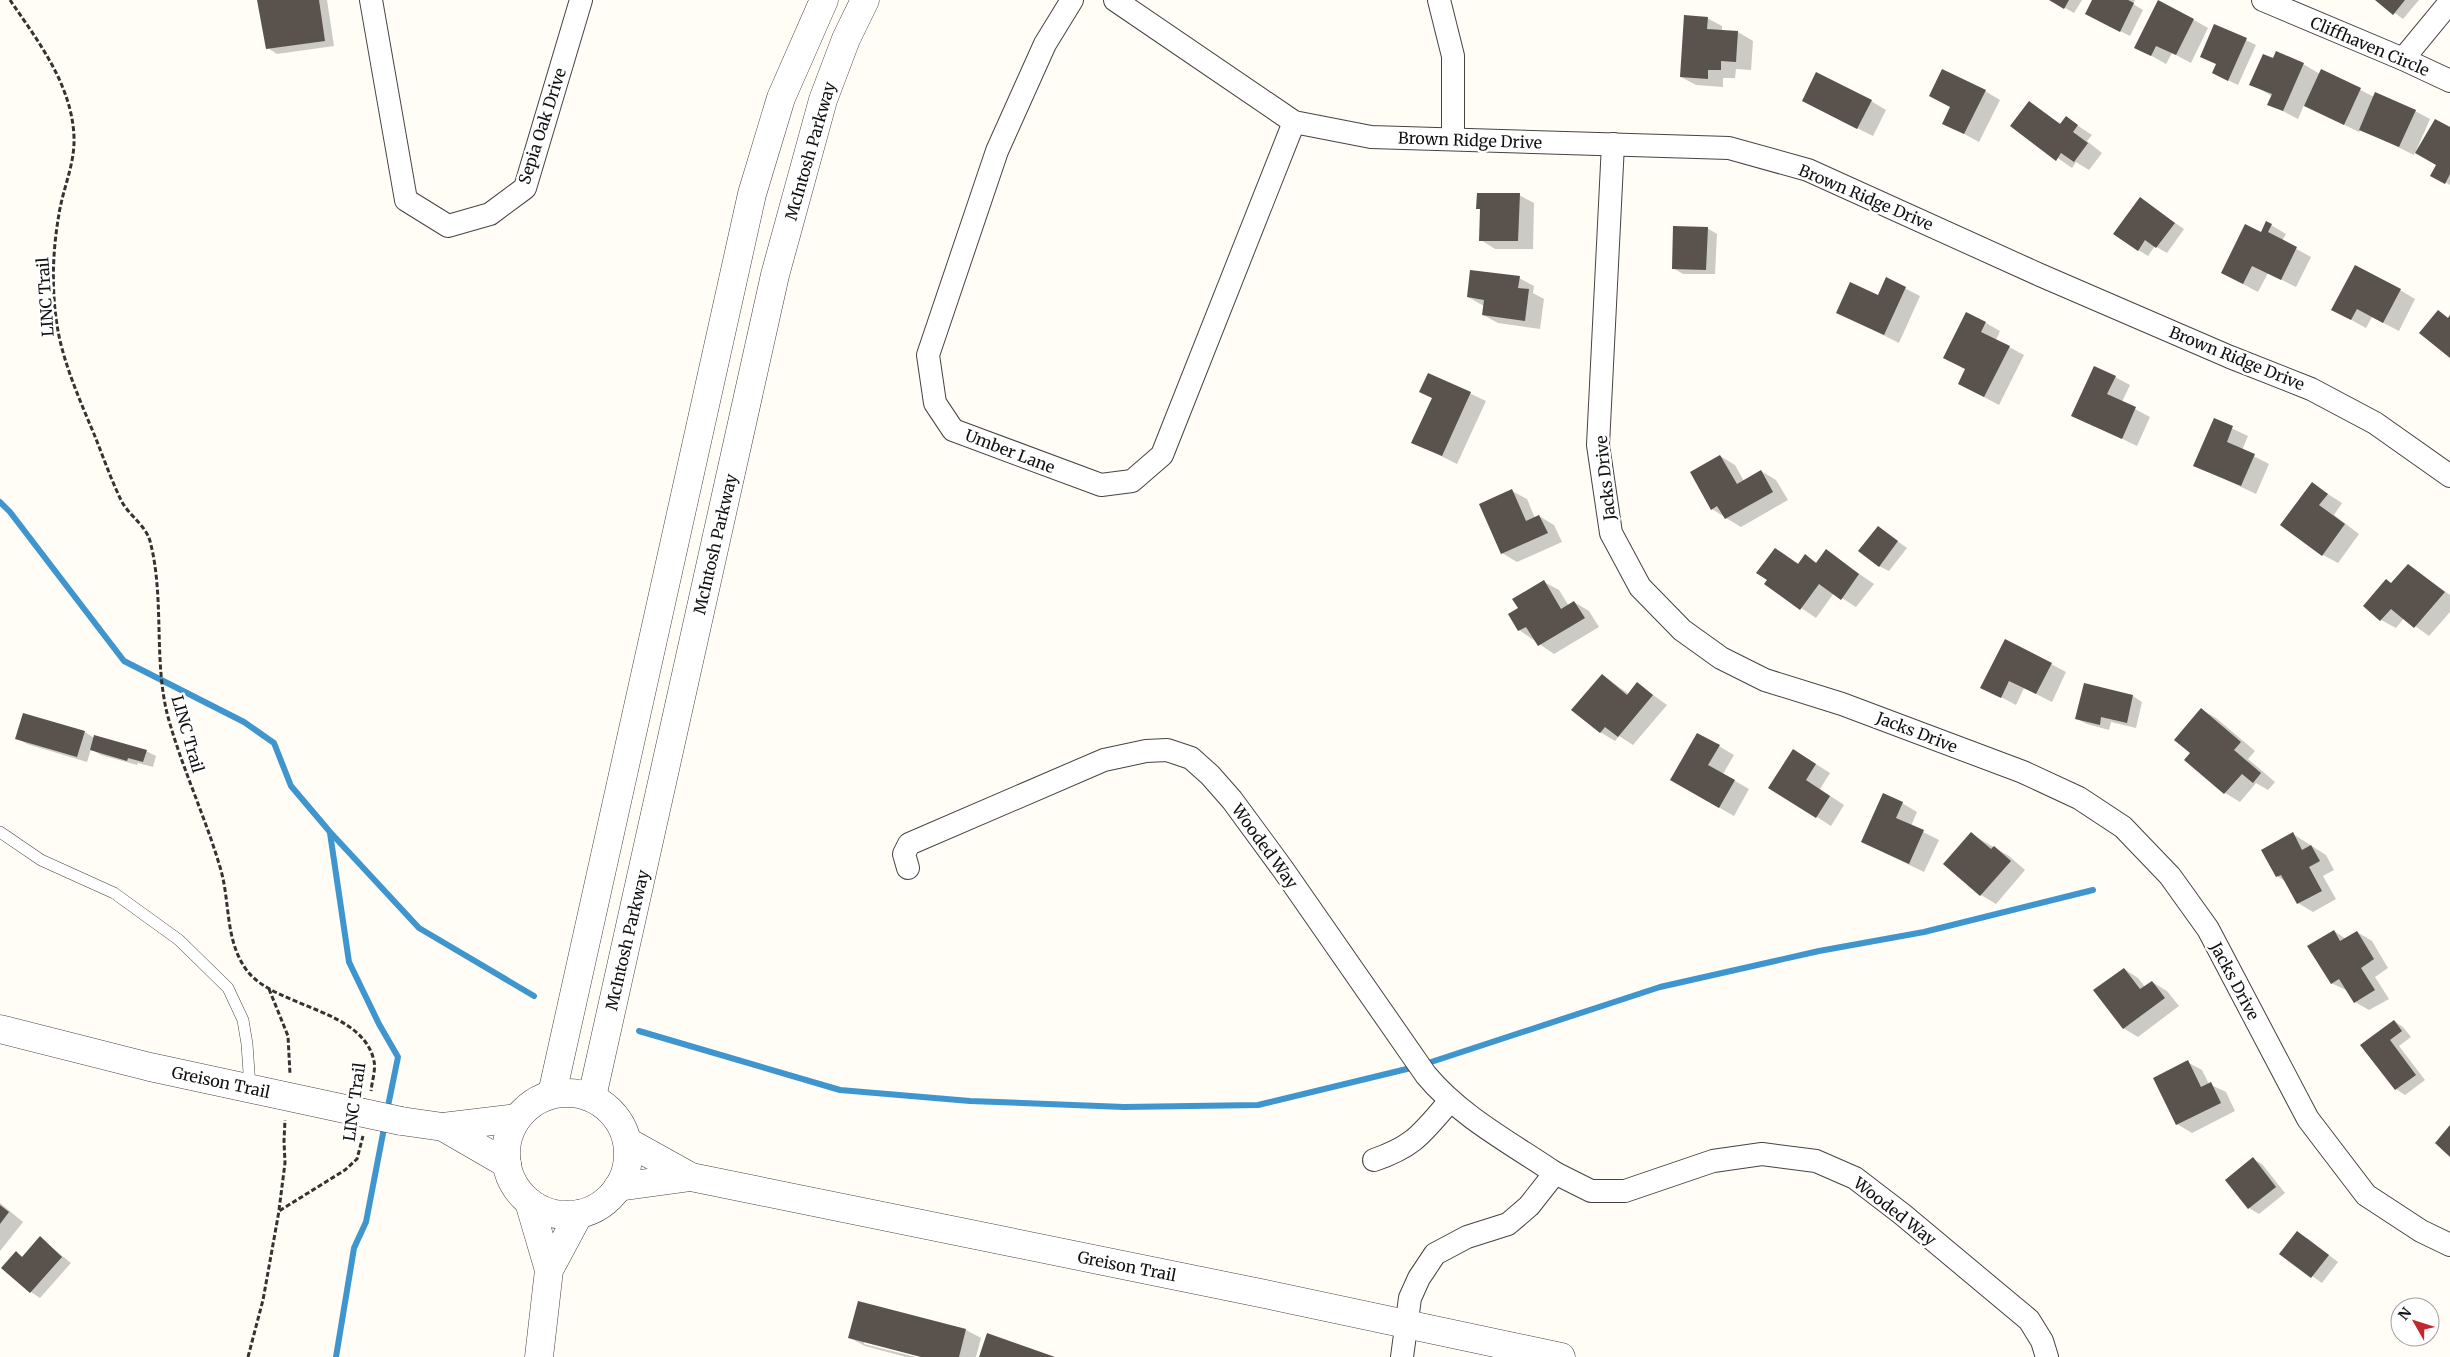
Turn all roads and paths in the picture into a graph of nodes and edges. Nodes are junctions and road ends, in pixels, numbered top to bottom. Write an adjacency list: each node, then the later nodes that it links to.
1 (10, 0): 24 (path, LINC Trail)
2 (372, 0): 3 (street, Sepia Oak Drive)
3 (581, 0)
4 (824, 0): 21 (street)
5 (865, 0): 22 (street, McIntosh Parkway)
6 (1072, 0): 13 (street, Umber Lane)
7 (1115, 0): 13 (street, Brown Ridge Drive)
8 (1439, 0): 14 (street)
9 (2263, 0): 11 (street, Cliffhaven Circle)
10 (2450, 2): 11 (street)
11 (2403, 59): 12 (street, Cliffhaven Circle)
12 (2450, 81)
13 (1294, 122): 14 (street, Brown Ridge Drive)
14 (1453, 139): 15 (street, Brown Ridge Drive)
15 (1613, 144): 16 (street, Brown Ridge Drive); 35 (street, Jacks Drive)
16 (2450, 476)
17 (0, 832): 20 (lane)
18 (908, 868): 23 (street, Wooded Way)
19 (0, 1029): 20 (street, Greison Trail)
20 (250, 1087): 24 (street, Greison Trail)
21 (552, 1094): 22 (street); 25 (street)
22 (592, 1097): 27 (street)
23 (1450, 1101): 28 (street); 30 (street, Wooded Way)
24 (364, 1114): 26 (street, Greison Trail, bridge); 38 (path, LINC Trail)
25 (517, 1118): 26 (street, Greison Trail); 29 (street)
26 (443, 1127): 29 (street, Greison Trail)
27 (628, 1142): 31 (street, Greison Trail); 32 (street)
28 (1374, 1160)
29 (507, 1164): 33 (street)
30 (1555, 1173): 37 (street); 42 (street, Wooded Way)
31 (691, 1177): 32 (street, Greison Trail); 37 (street, Greison Trail)
32 (618, 1187): 34 (street)
33 (529, 1202): 34 (street); 36 (street)
34 (579, 1214): 36 (street)
35 (2450, 1245)
36 (549, 1270): 39 (street)
37 (1407, 1324): 40 (street); 41 (street, Greison Trail)
38 (248, 1357)
39 (539, 1357)
40 (1402, 1357)
41 (1561, 1357)
42 (2047, 1357)

